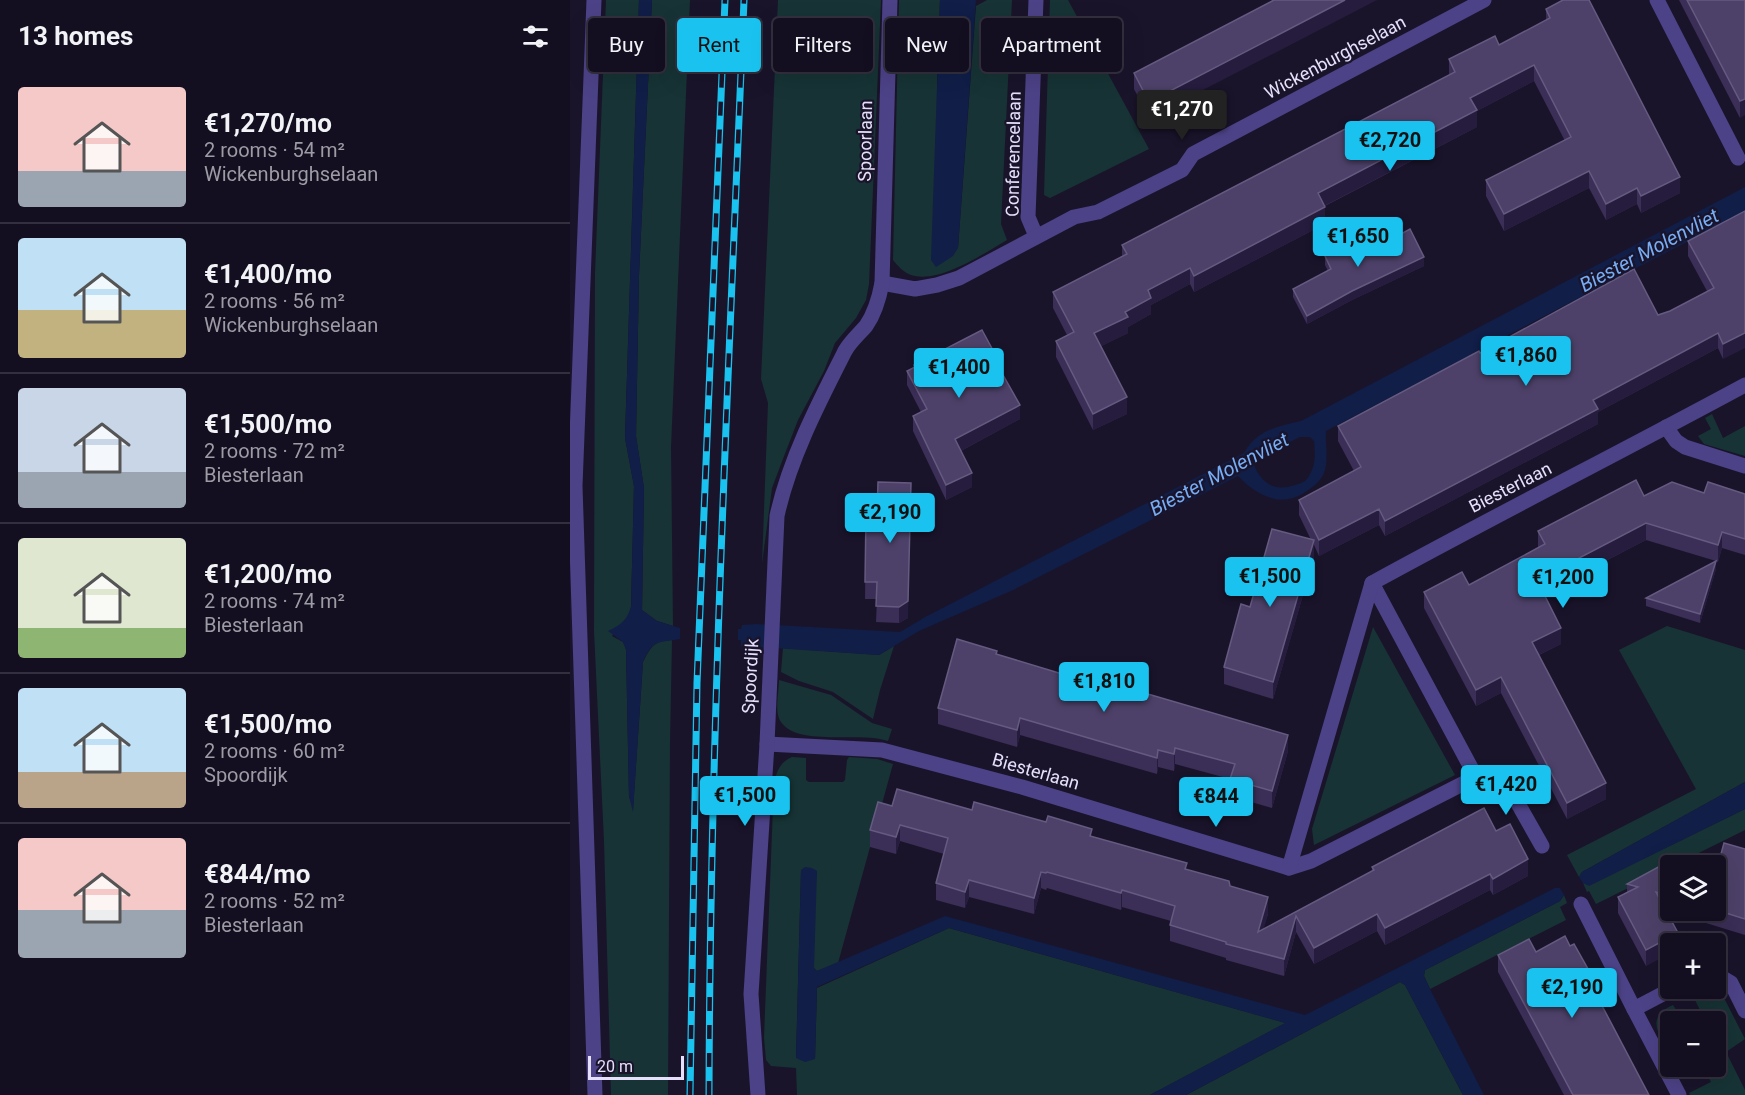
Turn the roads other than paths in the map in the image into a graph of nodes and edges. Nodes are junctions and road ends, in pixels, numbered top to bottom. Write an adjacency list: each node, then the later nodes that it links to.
1 (594, 0): 12 (street)
2 (890, 0): 8 (street, Spoorlaan)
3 (1036, 0): 7 (street, Conferencelaan)
4 (1484, 0): 7 (street, Wickenburghselaan)
5 (1657, 0): 6 (street)
6 (1738, 158)
7 (1036, 236): 8 (street, Wickenburghselaan)
8 (882, 284): 14 (street, Spoordijk)
9 (1745, 385): 10 (street, Biesterlaan)
10 (1666, 428): 11 (street); 13 (street, Biesterlaan)
11 (1745, 466)
12 (572, 486): 23 (street)
13 (1372, 584): 15 (street); 17 (street)
14 (767, 744): 17 (street, Biesterlaan); 24 (street, Spoordijk)
15 (1476, 777): 16 (street); 17 (street)
16 (1542, 846)
17 (1289, 868)
18 (1581, 904): 21 (street)
19 (1726, 980): 22 (street)
20 (1660, 995): 21 (street)
21 (1634, 1009): 25 (street)
22 (1745, 1011)
23 (595, 1095)
24 (758, 1095)
25 (1679, 1095)

